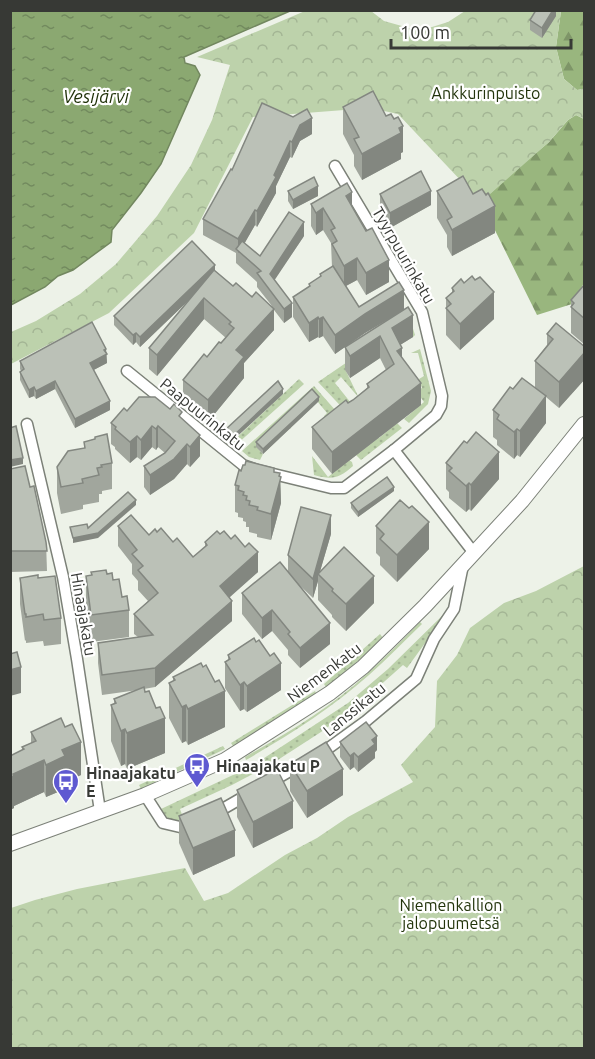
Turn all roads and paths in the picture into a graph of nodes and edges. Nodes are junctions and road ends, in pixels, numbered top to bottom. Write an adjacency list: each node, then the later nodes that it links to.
1 (335, 166): 5 (street, Tyyrpuurinkatu)
2 (128, 371): 5 (street, Paapuurinkatu)
3 (27, 424): 9 (street, Hinaajakatu)
4 (585, 424): 6 (street, Niemenkatu)
5 (394, 450): 6 (street)
6 (474, 553): 7 (street, Niemenkatu)
7 (463, 565): 8 (street, Niemenkatu); 8 (street, Lanssikatu)
8 (145, 795): 9 (street, Niemenkatu)
9 (100, 811): 10 (street, Niemenkatu)
10 (10, 844)

